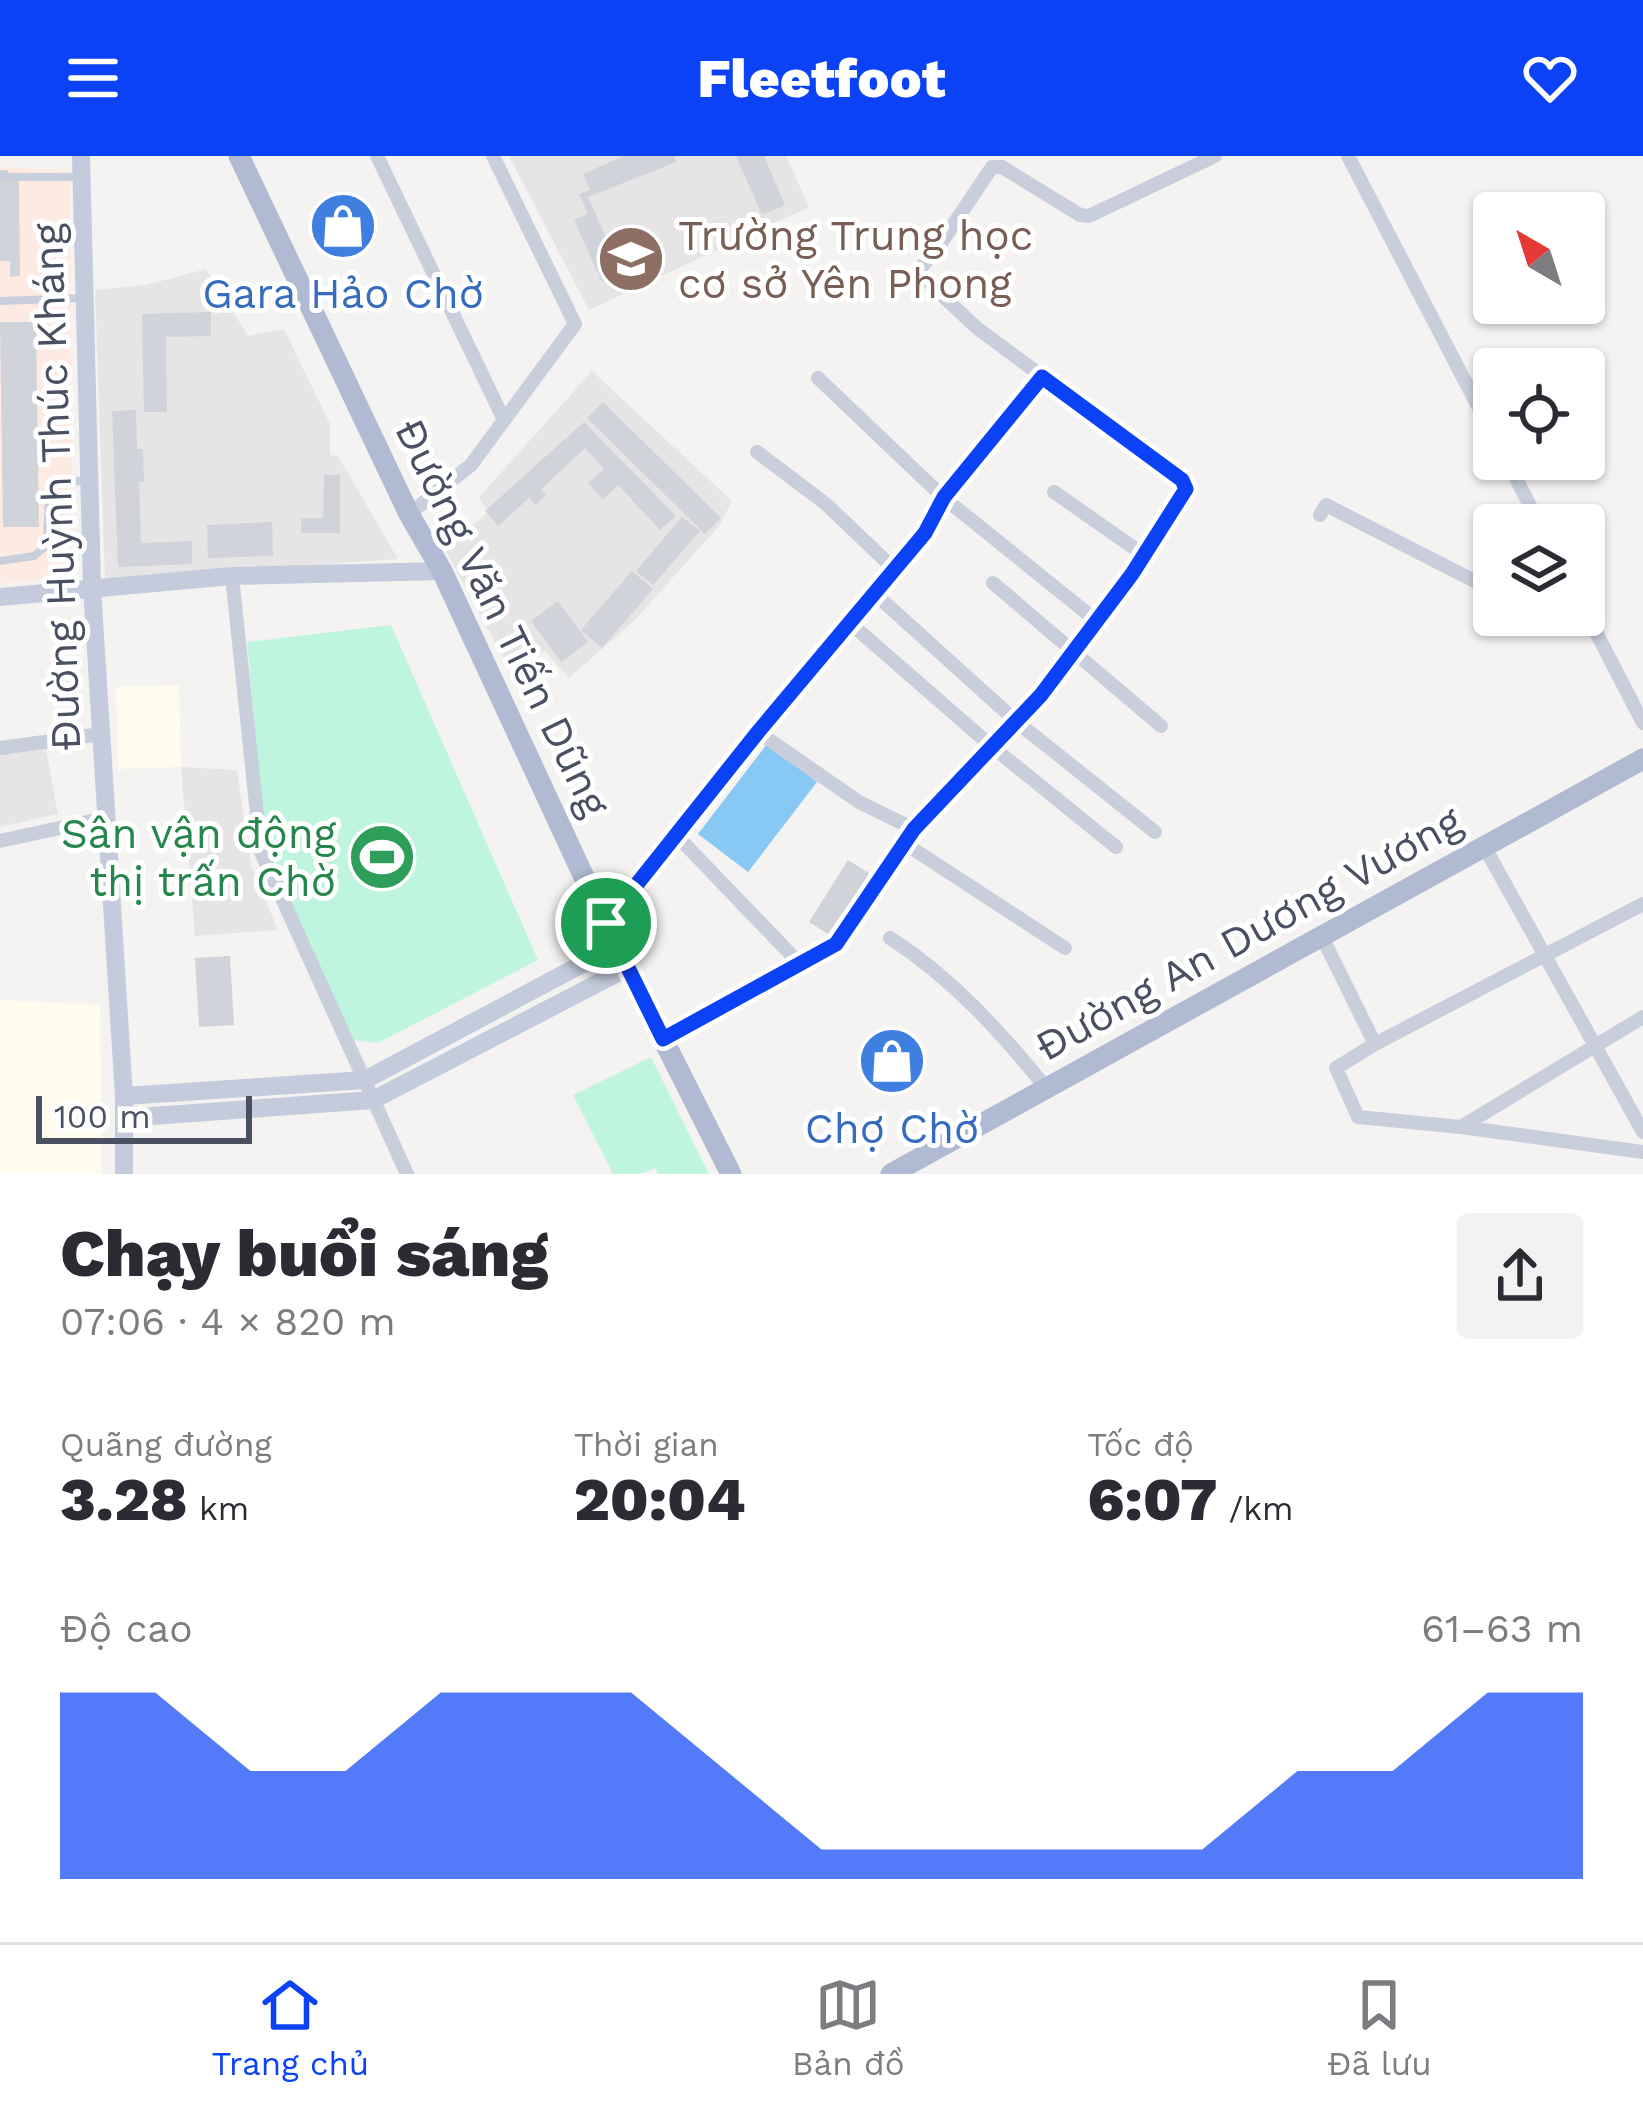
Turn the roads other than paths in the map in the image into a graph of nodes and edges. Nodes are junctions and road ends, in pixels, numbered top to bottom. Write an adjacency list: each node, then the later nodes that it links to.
1 (81, 156): 8 (main road, Đường Huỳnh Thúc Kháng)
2 (239, 156): 19 (main road, Đường Văn Tiến Dũng)
3 (377, 156): 14 (street)
4 (493, 156): 14 (street)
5 (1215, 156): 11 (street)
6 (1348, 156): 13 (street)
7 (0, 177): 8 (lane)
8 (82, 177): 9 (main road, Đường Huỳnh Thúc Kháng)
9 (84, 298): 10 (lane); 16 (main road, Đường Huỳnh Thúc Kháng)
10 (0, 301)
11 (1042, 377): 18 (street); 21 (street)
12 (818, 378): 18 (street)
13 (1473, 397)
14 (504, 420): 19 (street)
15 (757, 452): 23 (street)
16 (91, 479): 22 (lane); 28 (main road, Đường Huỳnh Thúc Kháng)
17 (1054, 492): 21 (street)
18 (944, 497): 23 (street); 31 (street)
19 (409, 514): 24 (main road, Đường Văn Tiến Dũng)
20 (1320, 514): 26 (street)
21 (1144, 555): 31 (street)
22 (0, 561)
23 (894, 569): 29 (street)
24 (442, 572): 25 (main road); 52 (main road, Đường Văn Tiến Dũng)
25 (232, 576): 28 (main road); 64 (street)
26 (1473, 580)
27 (993, 583): 34 (street)
28 (92, 587): 30 (main road); 39 (main road, Đường Huỳnh Thúc Kháng)
29 (874, 593): 32 (street); 35 (street)
30 (0, 597)
31 (1098, 622): 34 (street)
32 (850, 623): 38 (street); 40 (street)
33 (1598, 636): 36 (street)
34 (1075, 649): 35 (street); 37 (street)
35 (1017, 722): 40 (street); 45 (street)
36 (1643, 723)
37 (1161, 726)
38 (758, 732): 44 (street); 46 (street)
39 (101, 734): 41 (street); 43 (main road, Đường Huỳnh Thúc Kháng)
40 (990, 745): 44 (street); 50 (street)
41 (0, 748)
42 (1643, 759): 49 (main road, Đường An Dương Vương)
43 (105, 818): 47 (street); 66 (main road, Đường Huỳnh Thúc Kháng)
44 (914, 829): 48 (street)
45 (1155, 832)
46 (678, 837): 52 (street); 58 (street)
47 (0, 841)
48 (904, 843): 56 (street); 58 (street)
49 (1484, 846): 53 (main road, Đường An Dương Vương); 57 (street)
50 (1116, 847)
51 (1643, 904): 57 (street)
52 (606, 923): 55 (main road, Đường Văn Tiến Dũng)
53 (1321, 935): 62 (street); 65 (main road, Đường An Dương Vương)
54 (890, 938): 65 (street)
55 (616, 946): 59 (main road, Đường Văn Tiến Dũng); 64 (main road)
56 (1065, 948)
57 (1544, 957): 62 (street); 63 (street)
58 (799, 963): 61 (street)
59 (629, 968): 61 (main road, Đường Văn Tiến Dũng); 67 (main road)
60 (1643, 1018): 63 (street)
61 (663, 1039): 74 (main road, Đường Văn Tiến Dũng)
62 (1375, 1044): 69 (street)
63 (1595, 1046): 69 (street); 70 (street)
64 (364, 1080): 66 (main road); 67 (street)
65 (1047, 1089): 75 (main road, Đường An Dương Vương)
66 (124, 1096): 68 (main road, Đường Huỳnh Thúc Kháng)
67 (374, 1100): 68 (main road); 73 (street)
68 (124, 1118): 72 (main road, Đường Huỳnh Thúc Kháng)
69 (1461, 1127): 71 (street)
70 (1643, 1132)
71 (1643, 1153)
72 (124, 1174)
73 (407, 1174)
74 (731, 1174)
75 (891, 1174)

